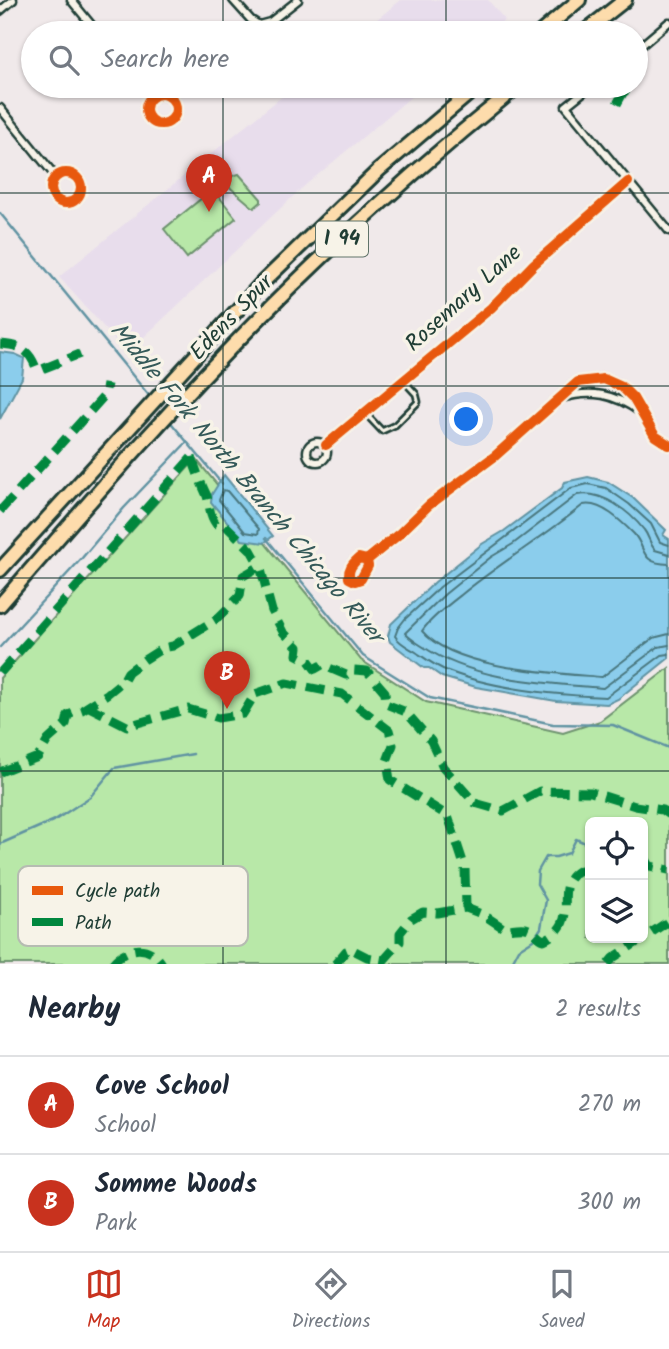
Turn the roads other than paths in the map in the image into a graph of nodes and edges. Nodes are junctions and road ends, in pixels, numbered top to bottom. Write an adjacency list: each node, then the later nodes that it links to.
1 (13, 0): 7 (street)
2 (71, 0): 8 (street)
3 (233, 0): 9 (street)
4 (298, 0): 10 (street)
5 (579, 0): 11 (highway)
6 (625, 0): 12 (highway)
7 (0, 10)
8 (88, 21)
9 (253, 21)
10 (271, 21)
11 (554, 21)
12 (598, 21)
13 (669, 22): 14 (street)
14 (648, 40)
15 (150, 98): 16 (street)
16 (169, 98)
17 (464, 98): 31 (highway, Edens Spur / I 94)
18 (504, 98): 32 (highway, Edens Spur / I 94)
19 (576, 98): 22 (street)
20 (0, 108): 21 (street)
21 (56, 177): 21 (street)
22 (628, 182): 23 (street); 24 (street, Rosemary Lane)
23 (669, 231)
24 (404, 381): 27 (street, Rosemary Lane); 27 (lane)
25 (560, 398): 26 (street); 26 (street); 30 (street)
26 (640, 412): 29 (street)
27 (365, 413): 28 (street, Rosemary Lane)
28 (326, 445)
29 (669, 445)
30 (367, 560)
31 (0, 570)
32 (0, 605)

